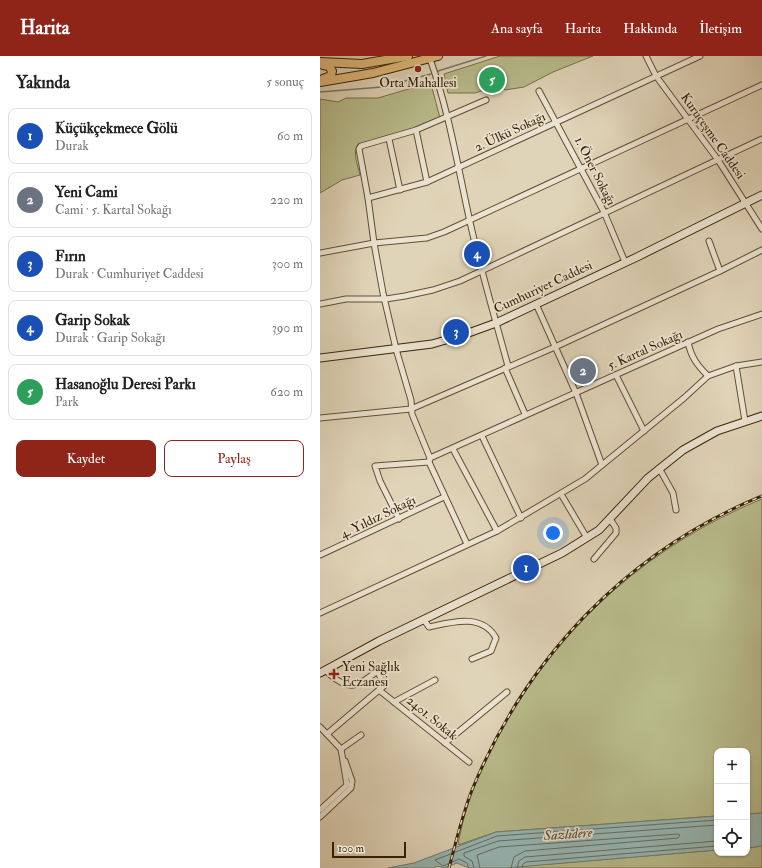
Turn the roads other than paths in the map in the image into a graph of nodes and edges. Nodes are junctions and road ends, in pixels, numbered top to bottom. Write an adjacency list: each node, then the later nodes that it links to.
1 (408, 56): 5 (main road)
2 (646, 56): 6 (street, Kuruçeşme Caddesi)
3 (700, 56): 6 (street, 2. Ülkü Sokağı)
4 (433, 57): 7 (main road); 11 (street)
5 (320, 64): 7 (main road)
6 (656, 76): 12 (street, Kuruçeşme Caddesi); 13 (street, 2. Ülkü Sokağı)
7 (320, 80)
8 (762, 85): 12 (street)
9 (539, 91): 13 (street, 1. Öner Sokağı)
10 (486, 100): 11 (street)
11 (446, 117): 14 (street); 18 (street)
12 (688, 118): 17 (street, Kuruçeşme Caddesi); 19 (street)
13 (557, 122): 18 (street, 2. Ülkü Sokağı); 19 (street, 1. Öner Sokağı)
14 (416, 130): 15 (street); 20 (street)
15 (389, 139): 21 (street); 23 (street)
16 (762, 139): 17 (street)
17 (718, 160): 24 (street, Kuruçeşme Caddesi); 25 (street)
18 (460, 167): 20 (street, 2. Ülkü Sokağı); 26 (street)
19 (580, 167): 25 (street, 1. Öner Sokağı); 26 (street)
20 (427, 182): 21 (street, 2. Ülkü Sokağı)
21 (400, 190): 23 (street, 2. Ülkü Sokağı)
22 (762, 195): 24 (street, Cumhuriyet Caddesi)
23 (368, 198): 29 (street)
24 (746, 203): 27 (street, Kuruçeşme Caddesi); 32 (street, Cumhuriyet Caddesi)
25 (604, 212): 32 (street, 1. Öner Sokağı); 33 (street)
26 (470, 220): 29 (street); 33 (street)
27 (762, 229)
28 (709, 241): 34 (street)
29 (374, 243): 31 (street); 35 (street)
30 (762, 250): 34 (street)
31 (320, 253)
32 (625, 262): 37 (street, Cumhuriyet Caddesi)
33 (482, 272): 35 (street); 39 (street)
34 (720, 272): 41 (street)
35 (386, 299): 36 (street); 42 (street)
36 (320, 304)
37 (536, 304): 39 (street, Cumhuriyet Caddesi); 41 (street)
38 (762, 314): 40 (street, 5. Kartal Sokağı)
39 (496, 323): 42 (street, Cumhuriyet Caddesi); 46 (street)
40 (688, 342): 47 (street, 5. Kartal Sokağı); 48 (street)
41 (555, 347): 46 (street); 49 (street)
42 (396, 349): 43 (street, Cumhuriyet Caddesi); 50 (street)
43 (320, 358)
44 (762, 362): 45 (street)
45 (736, 366): 48 (street); 54 (street)
46 (506, 367): 50 (street); 51 (street)
47 (616, 375): 49 (street, 5. Kartal Sokağı); 55 (street)
48 (708, 376): 55 (street)
49 (576, 393): 51 (street, 5. Kartal Sokağı); 59 (street)
50 (411, 409): 53 (street); 58 (street)
51 (525, 414): 56 (street, 5. Kartal Sokağı)
52 (762, 416): 54 (street)
53 (320, 418)
54 (745, 421): 60 (street)
55 (644, 432): 59 (street)
56 (482, 436): 57 (street, 5. Kartal Sokağı); 65 (street)
57 (453, 449): 58 (street, 5. Kartal Sokağı); 67 (street)
58 (429, 460): 62 (street); 64 (street, 5. Kartal Sokağı)
59 (602, 466): 61 (street)
60 (659, 468): 63 (street); 66 (street)
61 (560, 494): 65 (street); 68 (street)
62 (444, 497): 64 (street, 4. Yıldız Sokağı); 69 (street)
63 (676, 510)
64 (399, 518): 70 (street, 4. Yıldız Sokağı)
65 (521, 518): 67 (street)
66 (610, 519): 68 (street); 71 (street)
67 (497, 531): 69 (street)
68 (587, 538): 73 (street)
69 (468, 544): 72 (street)
70 (320, 555)
71 (594, 559)
72 (320, 613)
73 (424, 620): 74 (street); 75 (street)
74 (472, 660)
75 (323, 671): 77 (street)
76 (435, 680): 79 (street)
77 (379, 690): 79 (street, 2401. Sokak); 81 (street)
78 (507, 692): 83 (street)
79 (394, 702): 83 (street, 2401. Sokak)
80 (320, 727): 81 (street)
81 (327, 734): 84 (street)
82 (361, 735): 84 (street)
83 (445, 742): 86 (street, 2401. Sokak)
84 (341, 749): 85 (street)
85 (343, 758): 87 (street); 88 (street)
86 (469, 762)
87 (320, 810)
88 (320, 817)

